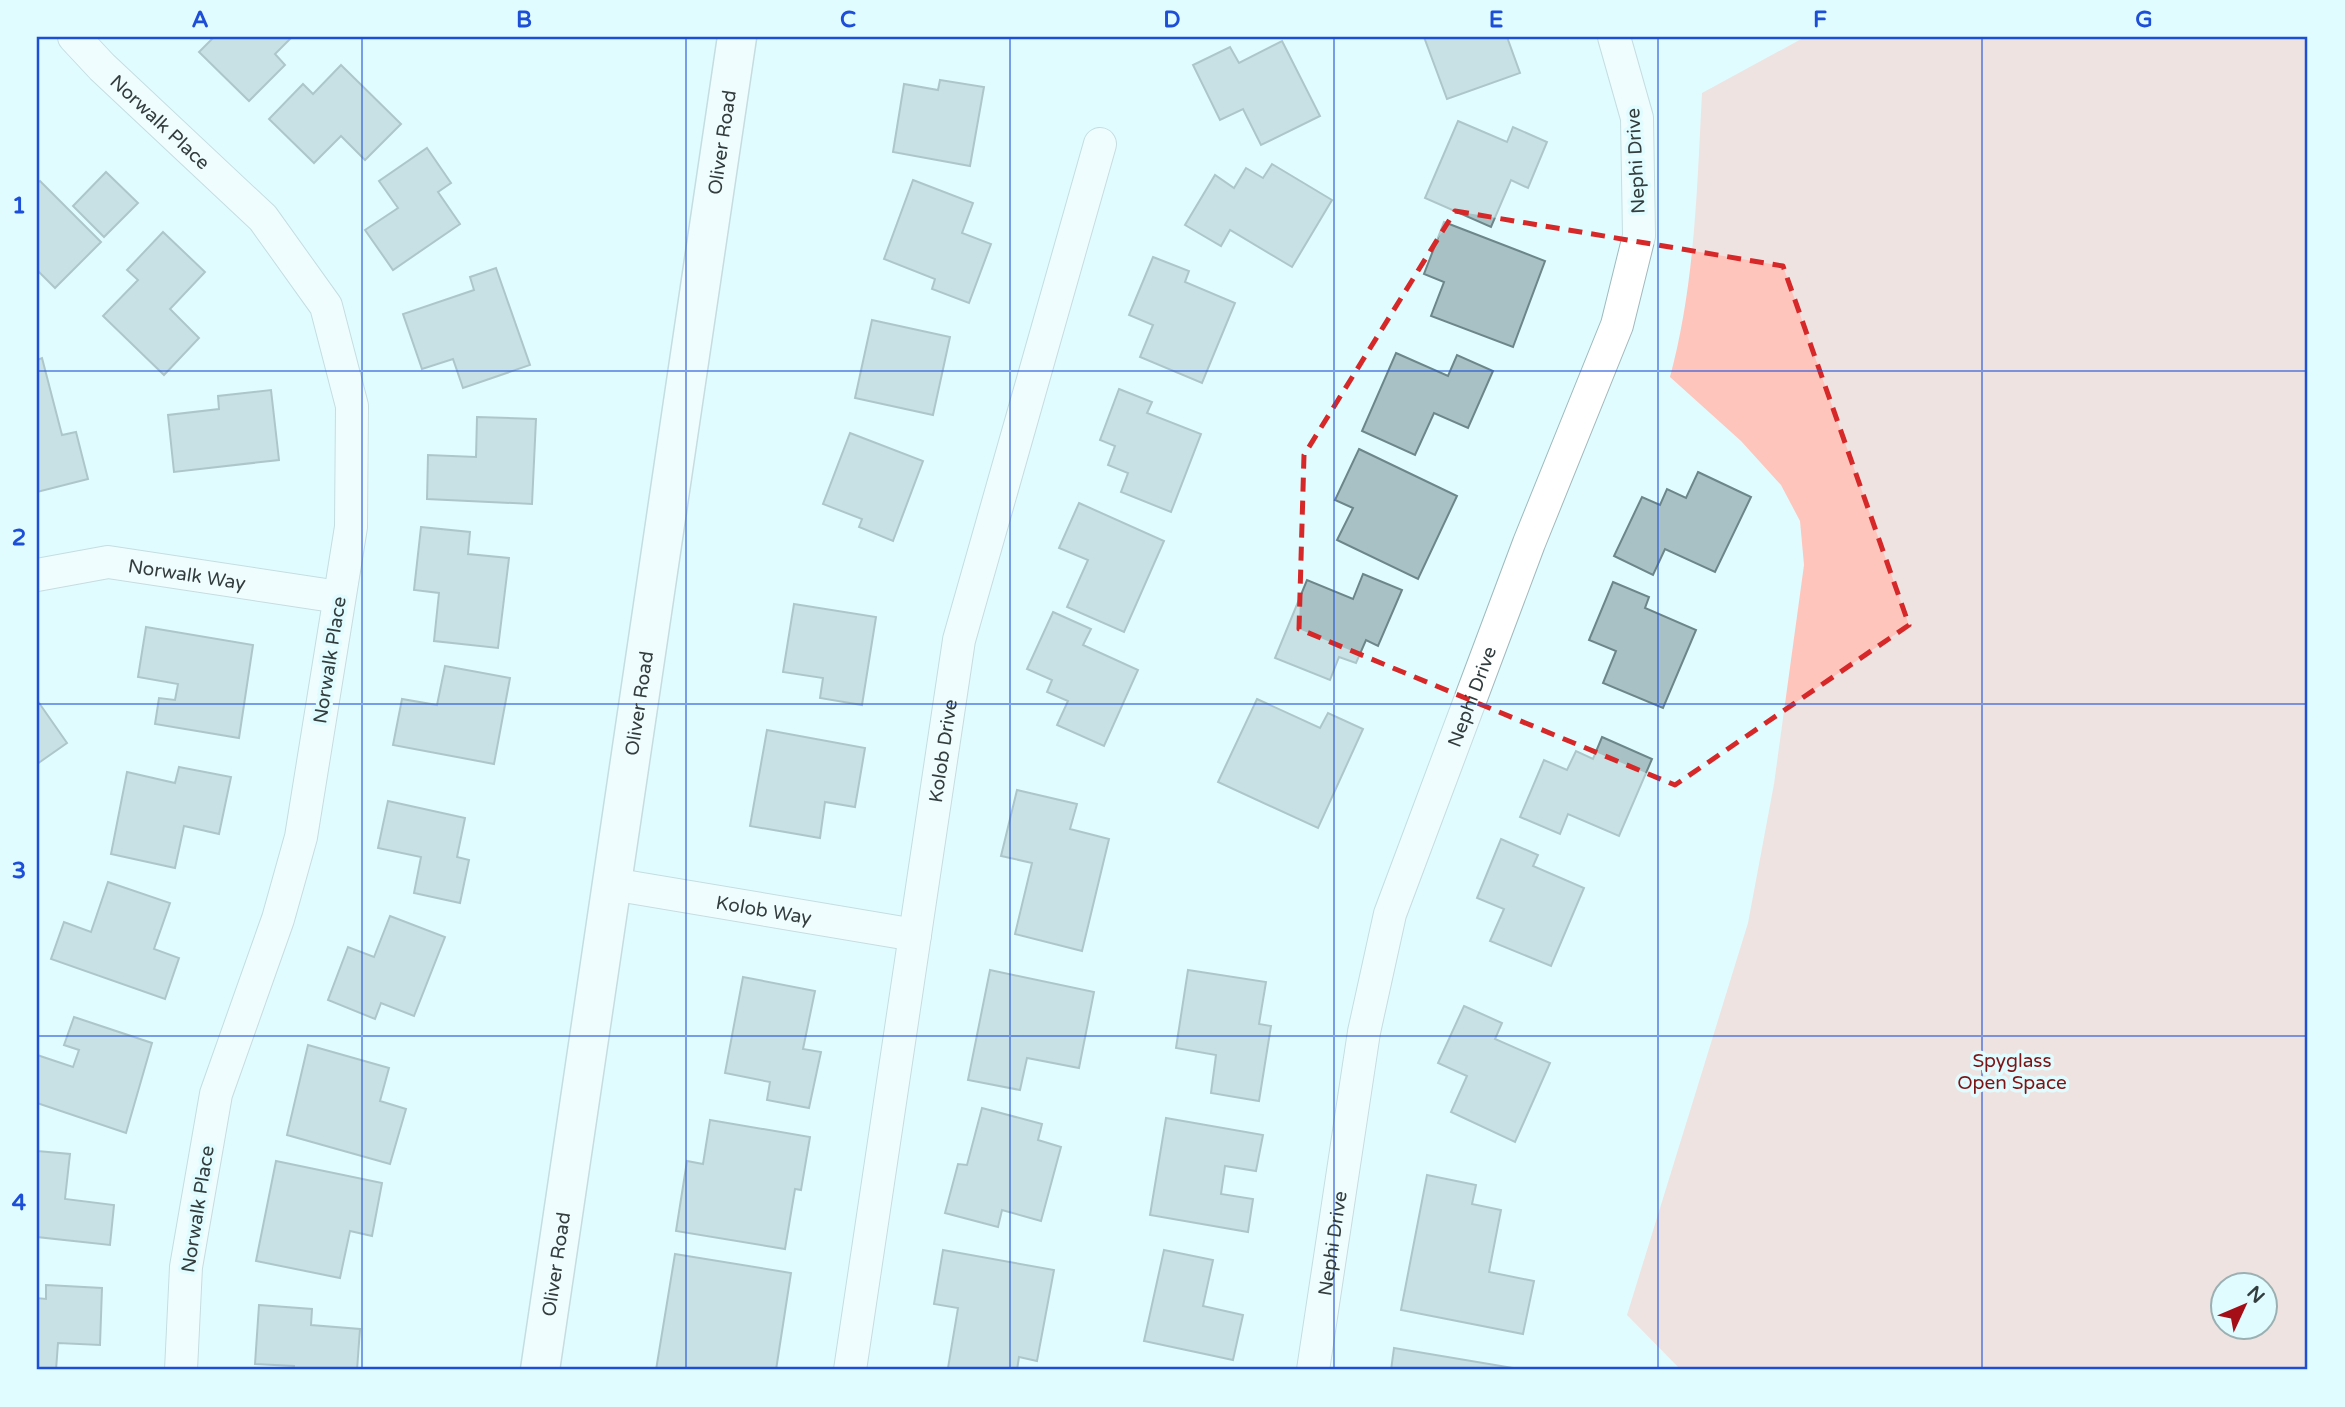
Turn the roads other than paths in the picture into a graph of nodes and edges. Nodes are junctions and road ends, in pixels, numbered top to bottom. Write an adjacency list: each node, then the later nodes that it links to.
1 (74, 37): 6 (street, Norwalk Place)
2 (737, 37): 7 (street, Oliver Road)
3 (1614, 37): 12 (street, Nephi Drive)
4 (1100, 144): 8 (street, Kolob Drive)
5 (37, 575): 6 (street, Norwalk Way)
6 (339, 597): 9 (street, Norwalk Place)
7 (612, 884): 8 (street, Kolob Way); 10 (street, Oliver Road)
8 (915, 935): 11 (street, Kolob Drive)
9 (181, 1370)
10 (540, 1370)
11 (850, 1370)
12 (1312, 1370)

